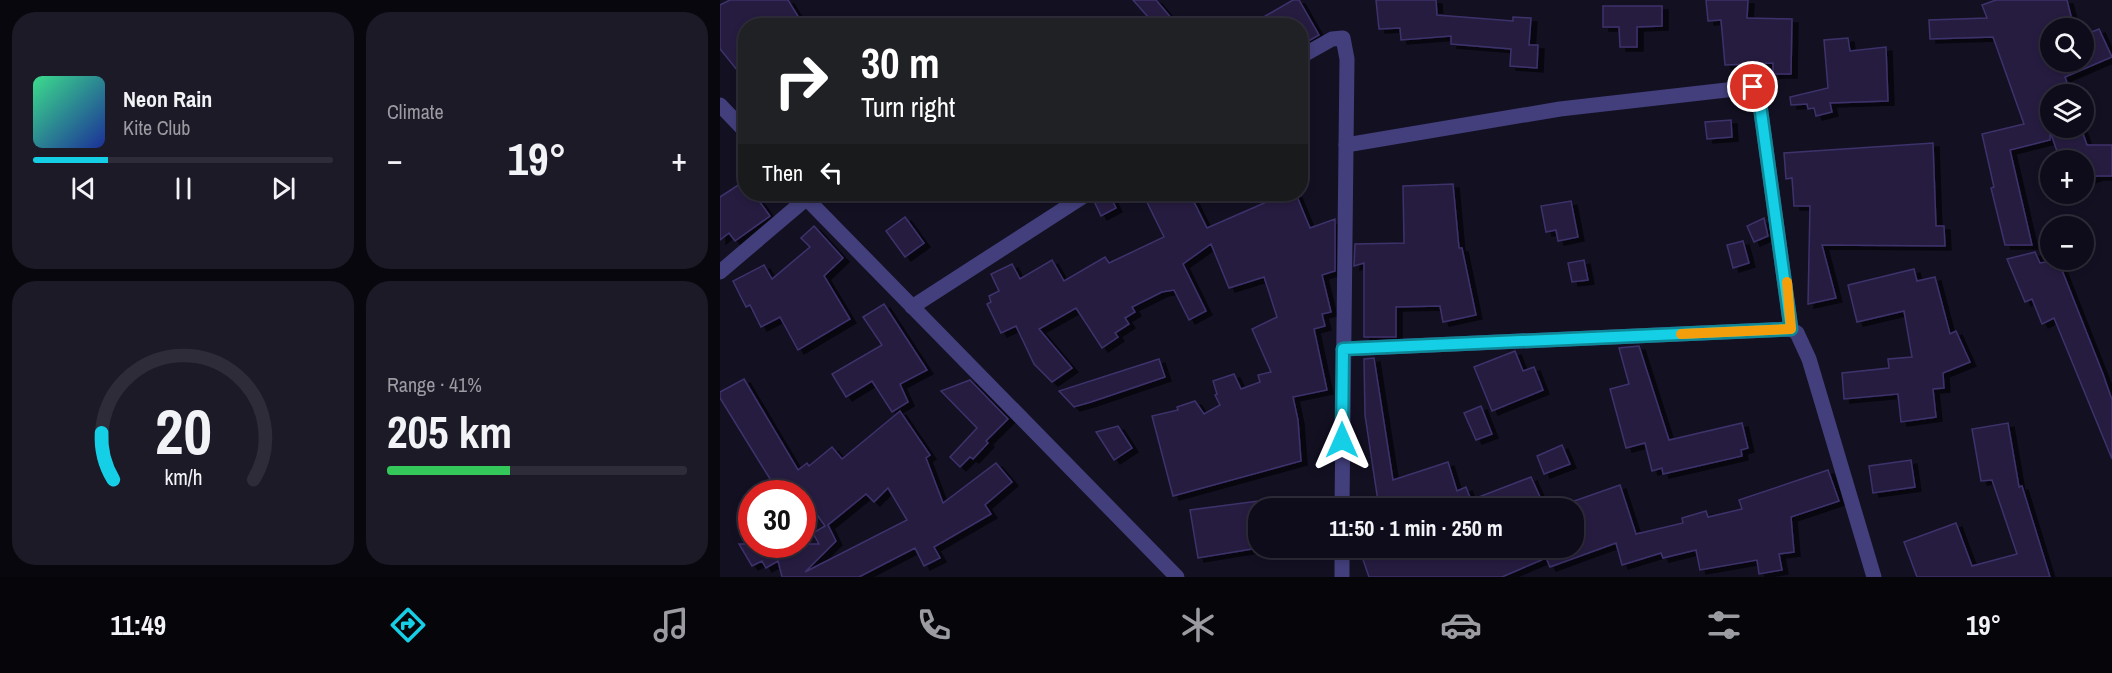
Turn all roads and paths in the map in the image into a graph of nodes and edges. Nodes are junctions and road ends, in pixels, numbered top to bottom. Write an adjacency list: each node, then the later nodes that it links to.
1 (1308, 52): 4 (street)
2 (720, 105): 3 (street)
3 (738, 124)
4 (1346, 145): 10 (street); 11 (street)
5 (798, 201): 8 (street)
6 (809, 201): 9 (street)
7 (1076, 201): 9 (street)
8 (720, 272)
9 (912, 307): 14 (street)
10 (1791, 329): 11 (street); 16 (street)
11 (1343, 349): 12 (street)
12 (1342, 498)
13 (1342, 558): 15 (street)
14 (1177, 577)
15 (1342, 577)
16 (1874, 577)

